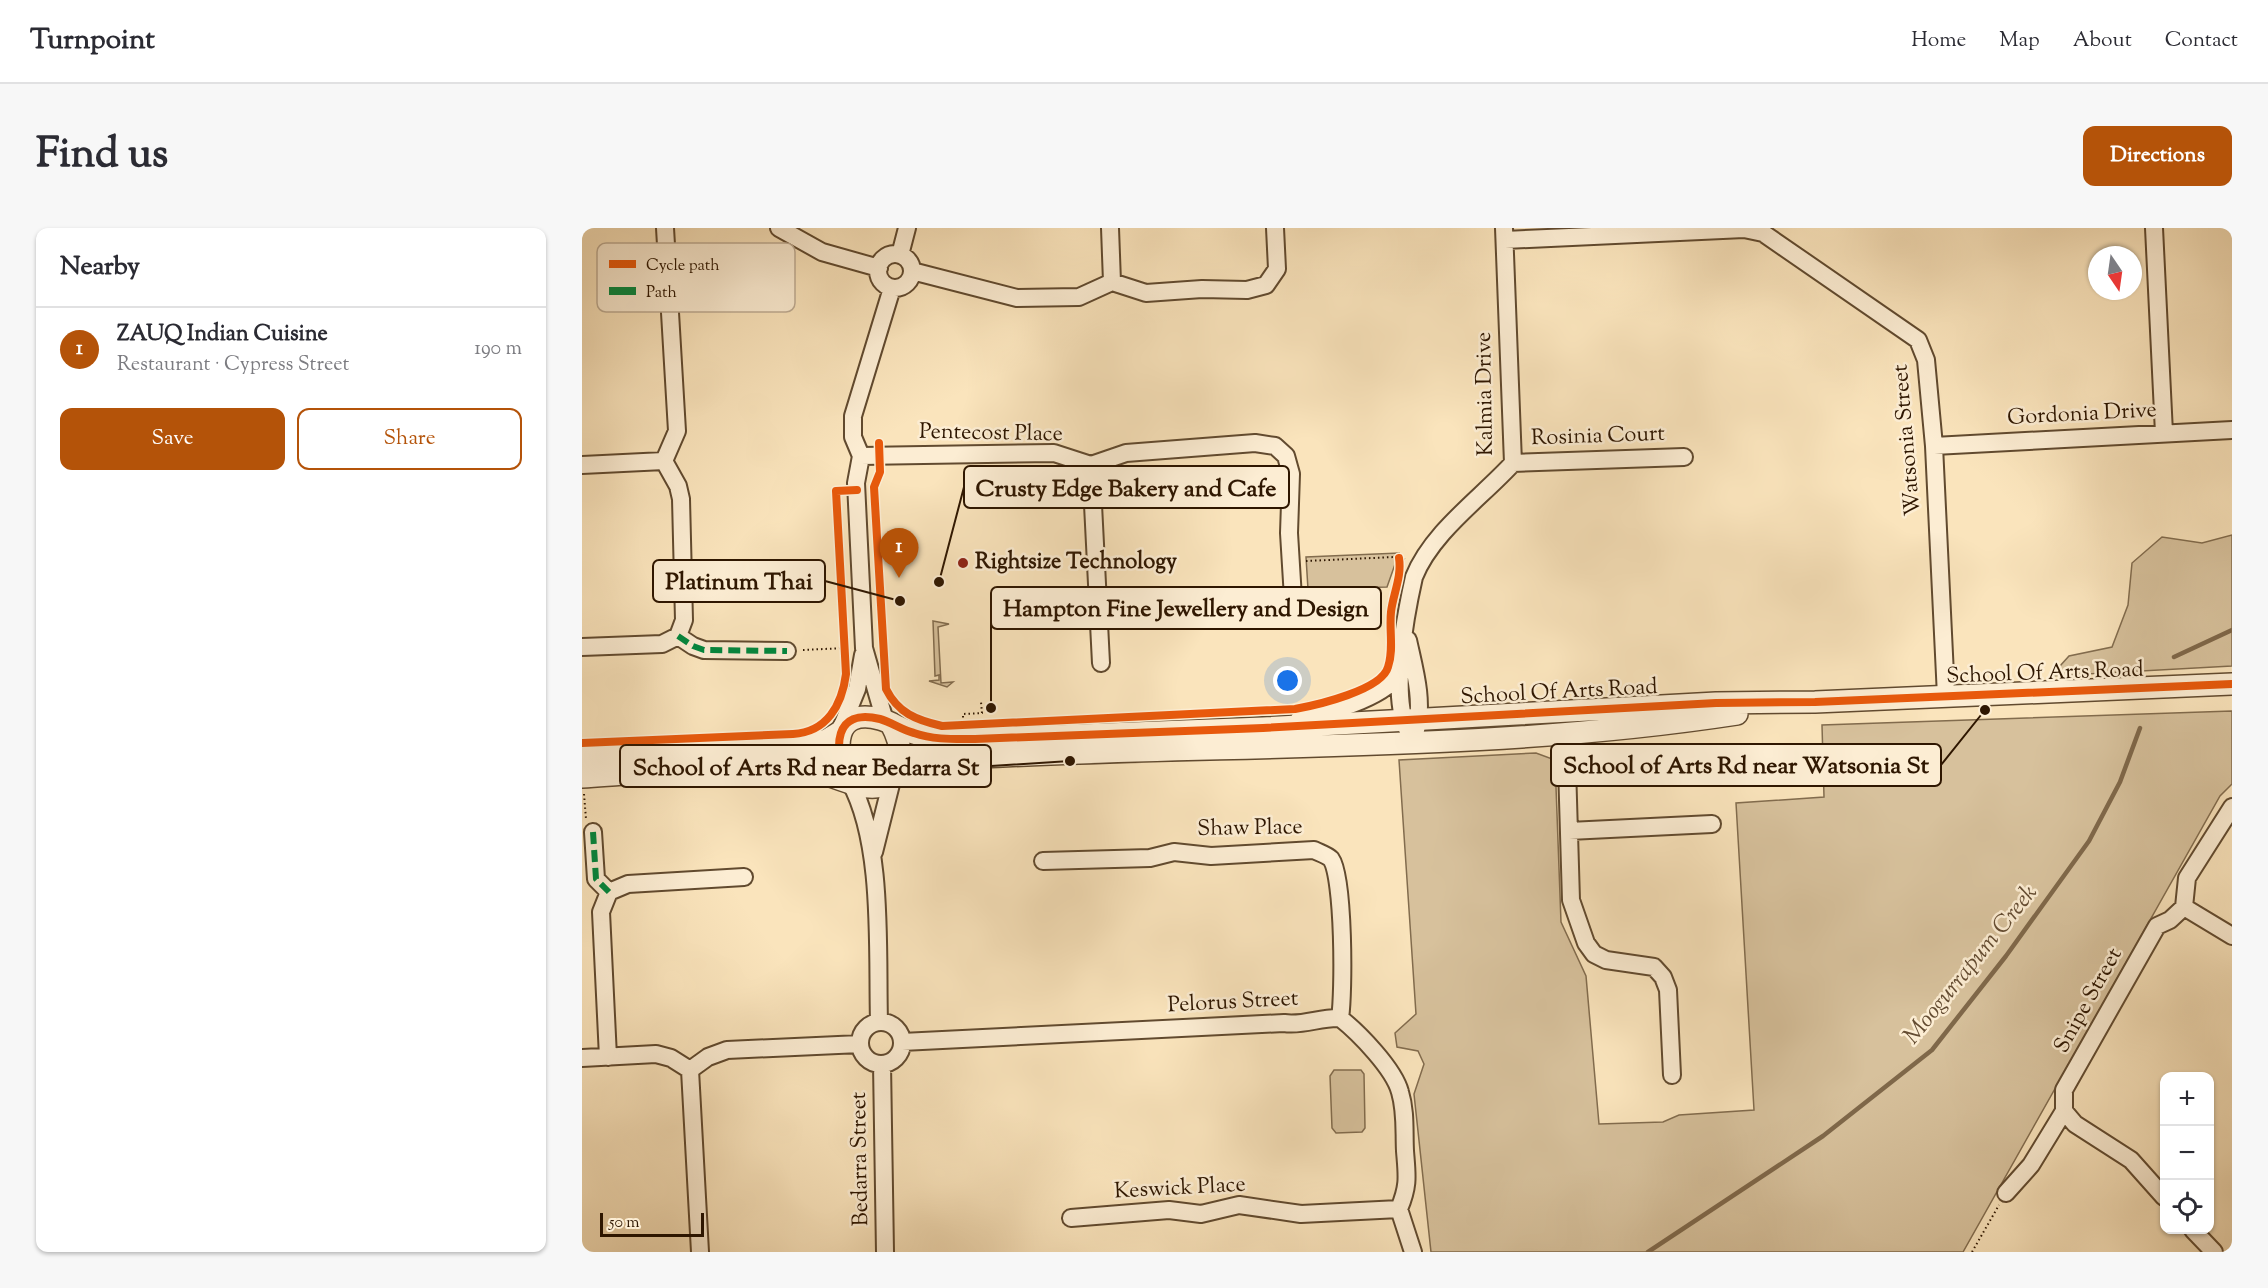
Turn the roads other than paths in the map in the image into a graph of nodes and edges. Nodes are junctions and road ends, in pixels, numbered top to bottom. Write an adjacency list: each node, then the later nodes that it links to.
1 (665, 228): 8 (street)
2 (780, 228): 10 (street)
3 (907, 228): 9 (street)
4 (1110, 228): 12 (street)
5 (1275, 228): 12 (street)
6 (2154, 228): 16 (street)
7 (1504, 234): 17 (street, Watsonia Street); 21 (street, Kalmia Drive)
8 (666, 243)
9 (900, 255): 10 (street); 11 (street)
10 (879, 268): 13 (street)
11 (912, 271): 12 (street); 13 (street)
12 (1112, 282)
13 (892, 288): 18 (street)
14 (670, 312): 20 (street)
15 (2232, 430): 16 (street, Gordonia Drive)
16 (2164, 433): 17 (street, Gordonia Drive)
17 (1934, 446): 33 (street, Watsonia Street)
18 (861, 456): 23 (street, Pentecost Place); 28 (street)
19 (1684, 457): 21 (street, Rosinia Court)
20 (663, 460): 22 (street); 26 (street)
21 (1513, 462): 25 (street, Kalmia Drive)
22 (582, 465)
23 (1091, 465): 24 (street, Pentecost Place); 30 (street)
24 (1222, 620)
25 (1406, 630): 31 (street, Kalmia Drive); 35 (street, Kalmia Drive)
26 (678, 636): 27 (street); 29 (street)
27 (582, 647)
28 (864, 648): 36 (street); 38 (street)
29 (787, 651)
30 (1101, 663)
31 (1399, 675): 35 (street, Kalmia Drive); 37 (street)
32 (2232, 684): 33 (street, School Of Arts Road)
33 (1946, 696): 34 (street, School Of Arts Road)
34 (1815, 702): 35 (street, School Of Arts Road); 39 (street, School Of Arts Road)
35 (1411, 719): 37 (street, School Of Arts Road); 40 (street, Kalmia Drive)
36 (888, 722): 37 (street, School Of Arts Road); 38 (street); 42 (street)
37 (1263, 728)
38 (841, 729): 41 (street); 43 (street)
39 (1566, 733): 40 (street, School Of Arts Road); 46 (street)
40 (1413, 742): 42 (street, School Of Arts Road)
41 (582, 770): 43 (street)
42 (895, 777): 43 (street); 48 (street)
43 (848, 780): 48 (street)
44 (2232, 807): 52 (street)
45 (1712, 824): 46 (street)
46 (1569, 831): 62 (street)
47 (593, 832): 51 (street)
48 (873, 855): 55 (street)
49 (1043, 861): 54 (street, Shaw Place)
50 (744, 877): 51 (street)
51 (609, 892): 58 (street)
52 (2184, 907): 53 (street); 63 (street, Snipe Street)
53 (2232, 936)
54 (1340, 1018): 56 (street, Pelorus Street); 66 (street)
55 (879, 1022): 56 (street); 57 (street)
56 (902, 1042): 60 (street)
57 (860, 1044): 60 (street); 61 (street)
58 (608, 1057): 59 (street); 61 (street)
59 (582, 1058)
60 (882, 1064): 70 (street, Bedarra Street)
61 (690, 1070): 69 (street)
62 (1672, 1076)
63 (2064, 1110): 64 (street); 65 (street)
64 (2006, 1193)
65 (2160, 1193)
66 (1399, 1209): 67 (street, Keswick Place); 71 (street)
67 (1071, 1218)
68 (2197, 1234): 72 (street)
69 (700, 1252)
70 (885, 1252)
71 (1413, 1252)
72 (2214, 1252)

